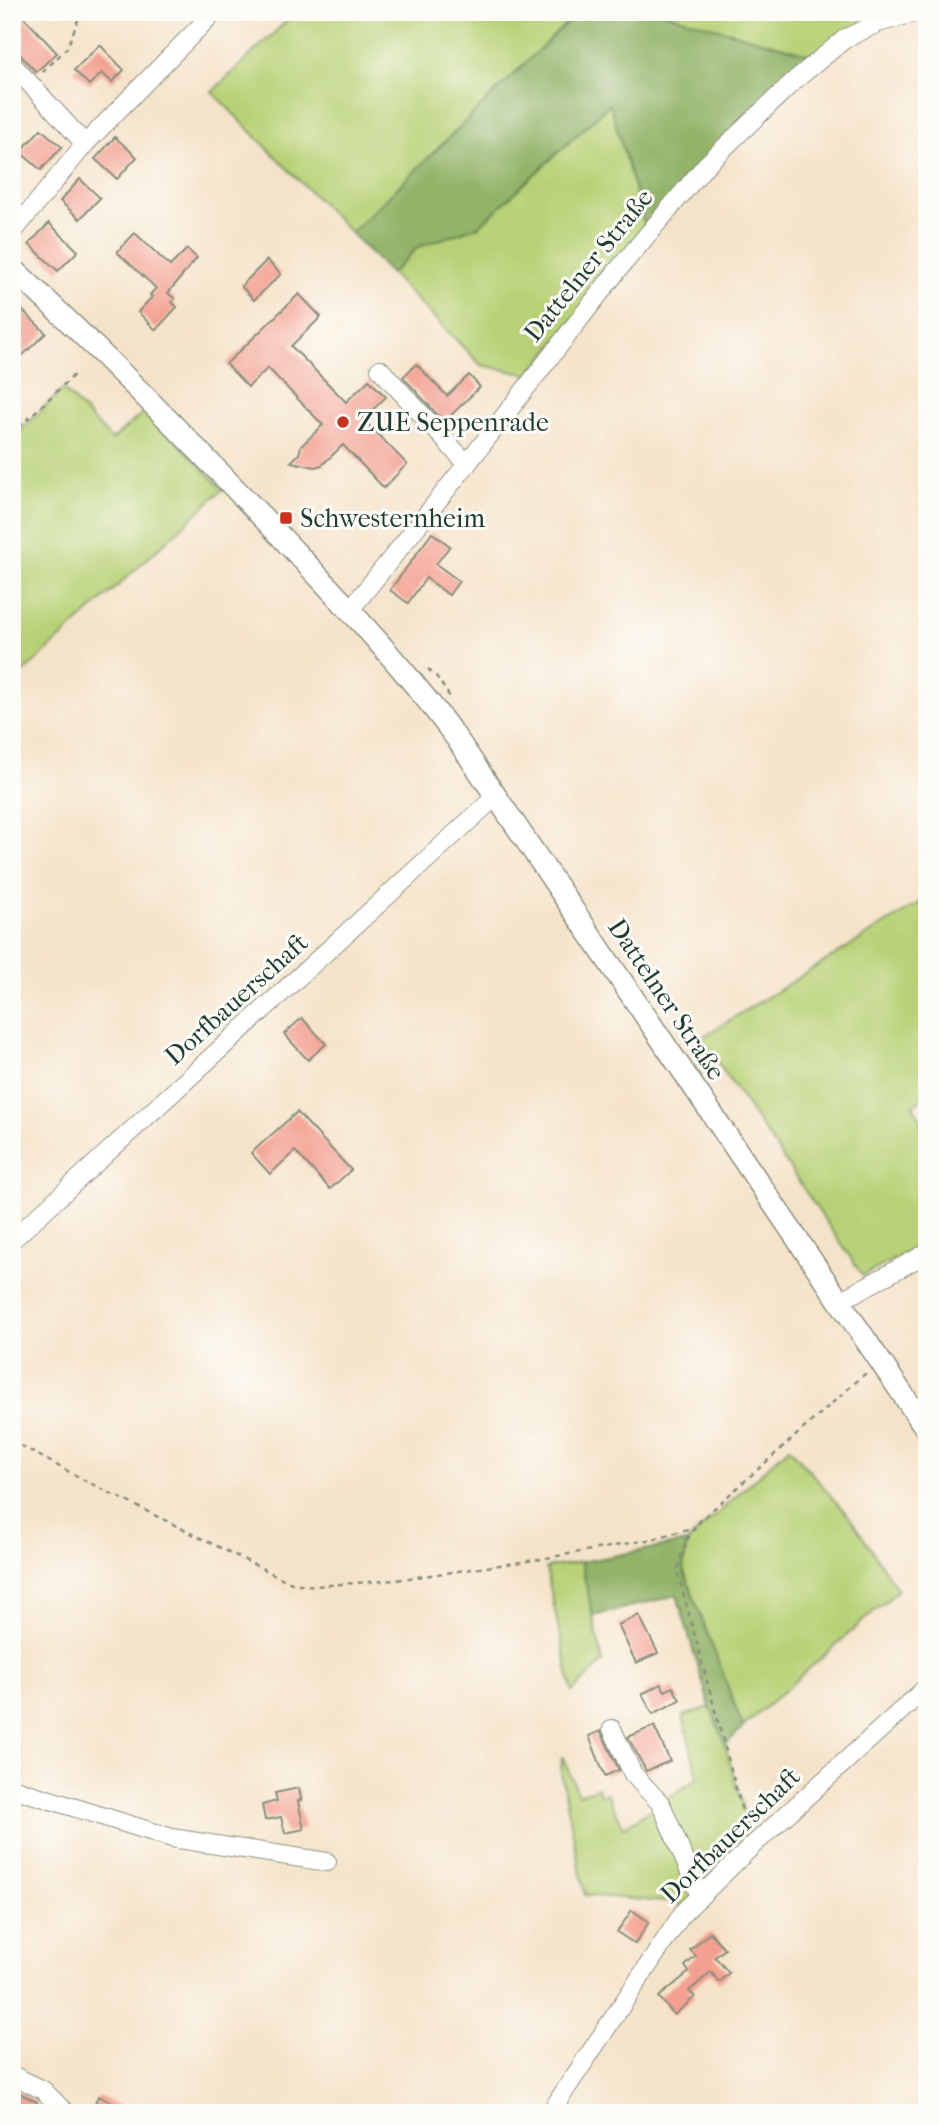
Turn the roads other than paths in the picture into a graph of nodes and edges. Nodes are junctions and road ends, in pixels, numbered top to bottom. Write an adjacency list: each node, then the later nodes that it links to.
1 (214, 12): 5 (street)
2 (918, 12): 3 (street, Dattelner Straße); 9 (street, Dattelner Straße)
3 (927, 15)
4 (12, 65): 5 (street)
5 (85, 144): 6 (street)
6 (12, 233)
7 (12, 268): 10 (main road, Dattelner Straße)
8 (380, 369): 9 (street)
9 (467, 464): 10 (street, Dattelner Straße)
10 (350, 610): 11 (main road, Dattelner Straße)
11 (495, 797): 12 (street, Dorfbauerschaft); 14 (main road, Dattelner Straße)
12 (12, 1240)
13 (927, 1253): 14 (street)
14 (839, 1301): 15 (main road, Dattelner Straße)
15 (927, 1430)
16 (927, 1687): 20 (street, Dorfbauerschaft)
17 (612, 1728): 20 (street)
18 (12, 1788): 19 (street)
19 (327, 1862)
20 (700, 1896): 23 (street, Dorfbauerschaft)
21 (12, 2075): 22 (street)
22 (66, 2113)
23 (550, 2113)

